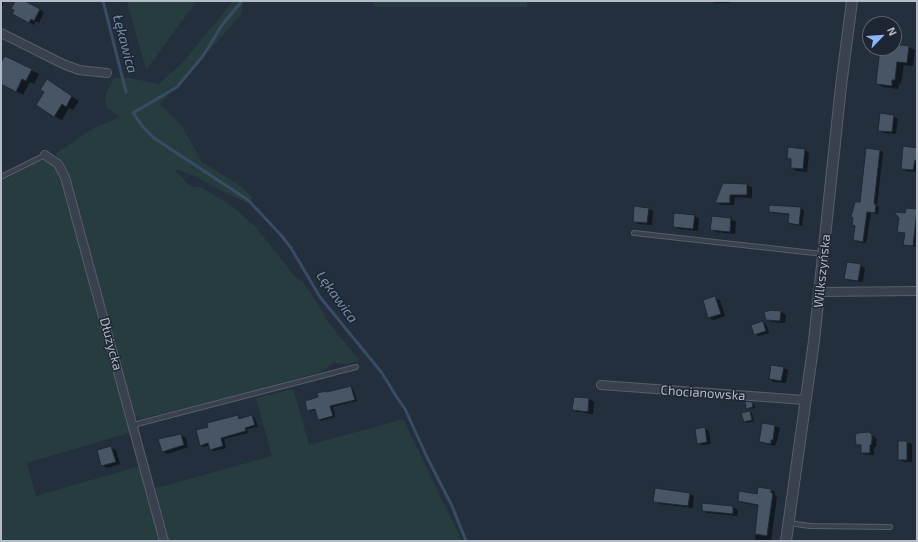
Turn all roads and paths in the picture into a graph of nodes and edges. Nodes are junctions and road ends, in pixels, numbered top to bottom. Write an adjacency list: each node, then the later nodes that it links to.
1 (852, 1): 7 (street, Wilkszyńska)
2 (1, 33): 3 (street)
3 (107, 73)
4 (45, 155): 5 (lane); 13 (street, Dłużycka)
5 (1, 177)
6 (634, 233): 7 (lane)
7 (824, 254): 9 (street, Wilkszyńska)
8 (917, 291): 9 (street)
9 (820, 292): 12 (street, Wilkszyńska)
10 (356, 368): 13 (lane)
11 (601, 385): 12 (street, Chocianowska)
12 (806, 400): 14 (street, Wilkszyńska)
13 (133, 426): 16 (street, Dłużycka)
14 (788, 523): 15 (lane); 17 (street, Wilkszyńska)
15 (890, 527)
16 (164, 541)
17 (786, 541)

